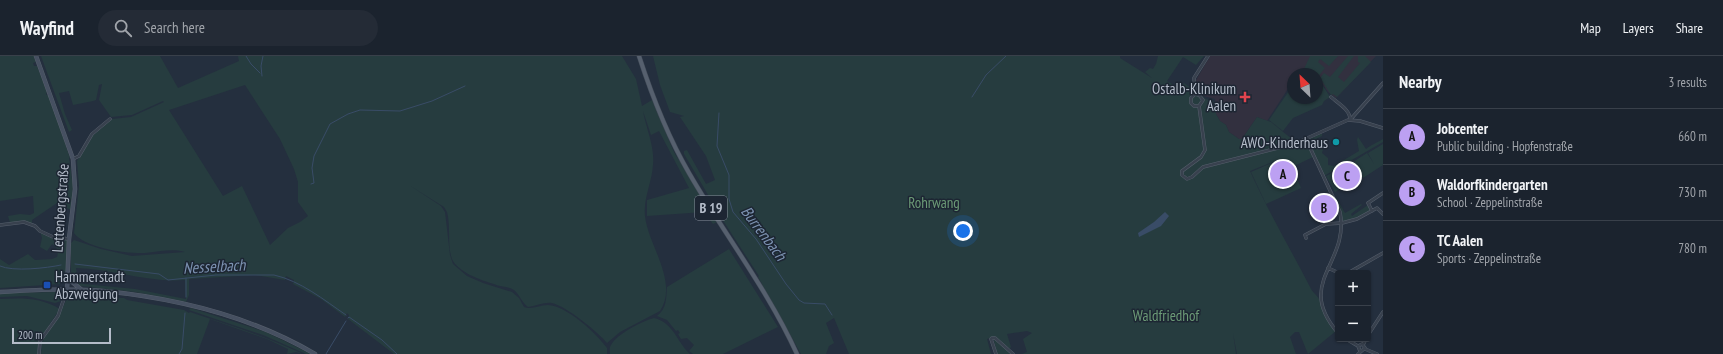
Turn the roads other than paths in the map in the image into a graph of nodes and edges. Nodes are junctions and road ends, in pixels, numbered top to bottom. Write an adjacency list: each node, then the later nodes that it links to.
1 (36, 56): 12 (main road)
2 (639, 56): 38 (main road, B 19)
3 (1208, 56): 5 (street)
4 (1383, 83): 9 (street)
5 (1195, 94): 7 (street); 7 (street)
6 (1331, 97): 9 (street)
7 (1199, 106): 11 (street)
8 (110, 119): 12 (street, Lettenbergstraße)
9 (1350, 120): 10 (street); 11 (street)
10 (1383, 128)
11 (1306, 139): 16 (street)
12 (73, 159): 19 (main road, Lettenbergstraße)
13 (1383, 193): 14 (street)
14 (1372, 211): 15 (street); 16 (street)
15 (1383, 214)
16 (1342, 223): 18 (street); 21 (street)
17 (0, 225): 19 (street)
18 (1306, 238)
19 (69, 239): 24 (main road, Lettenbergstraße)
20 (1383, 253): 22 (street)
21 (1328, 268): 23 (street); 29 (street)
22 (1353, 270)
23 (1335, 271)
24 (68, 273): 25 (main road, Lettenbergstraße); 26 (main road)
25 (67, 290): 26 (main road); 27 (main road); 36 (street)
26 (83, 290): 37 (main road)
27 (0, 292)
28 (1383, 312): 30 (street)
29 (1335, 329)
30 (1371, 330)
31 (1351, 342): 33 (street)
32 (1363, 344): 33 (street); 34 (street)
33 (1358, 346): 35 (street)
34 (1365, 349): 35 (street); 42 (street)
35 (1360, 351): 41 (street)
36 (39, 354)
37 (315, 354)
38 (797, 354)
39 (996, 354): 40 (street)
40 (1013, 354)
41 (1358, 354)
42 (1377, 354)

